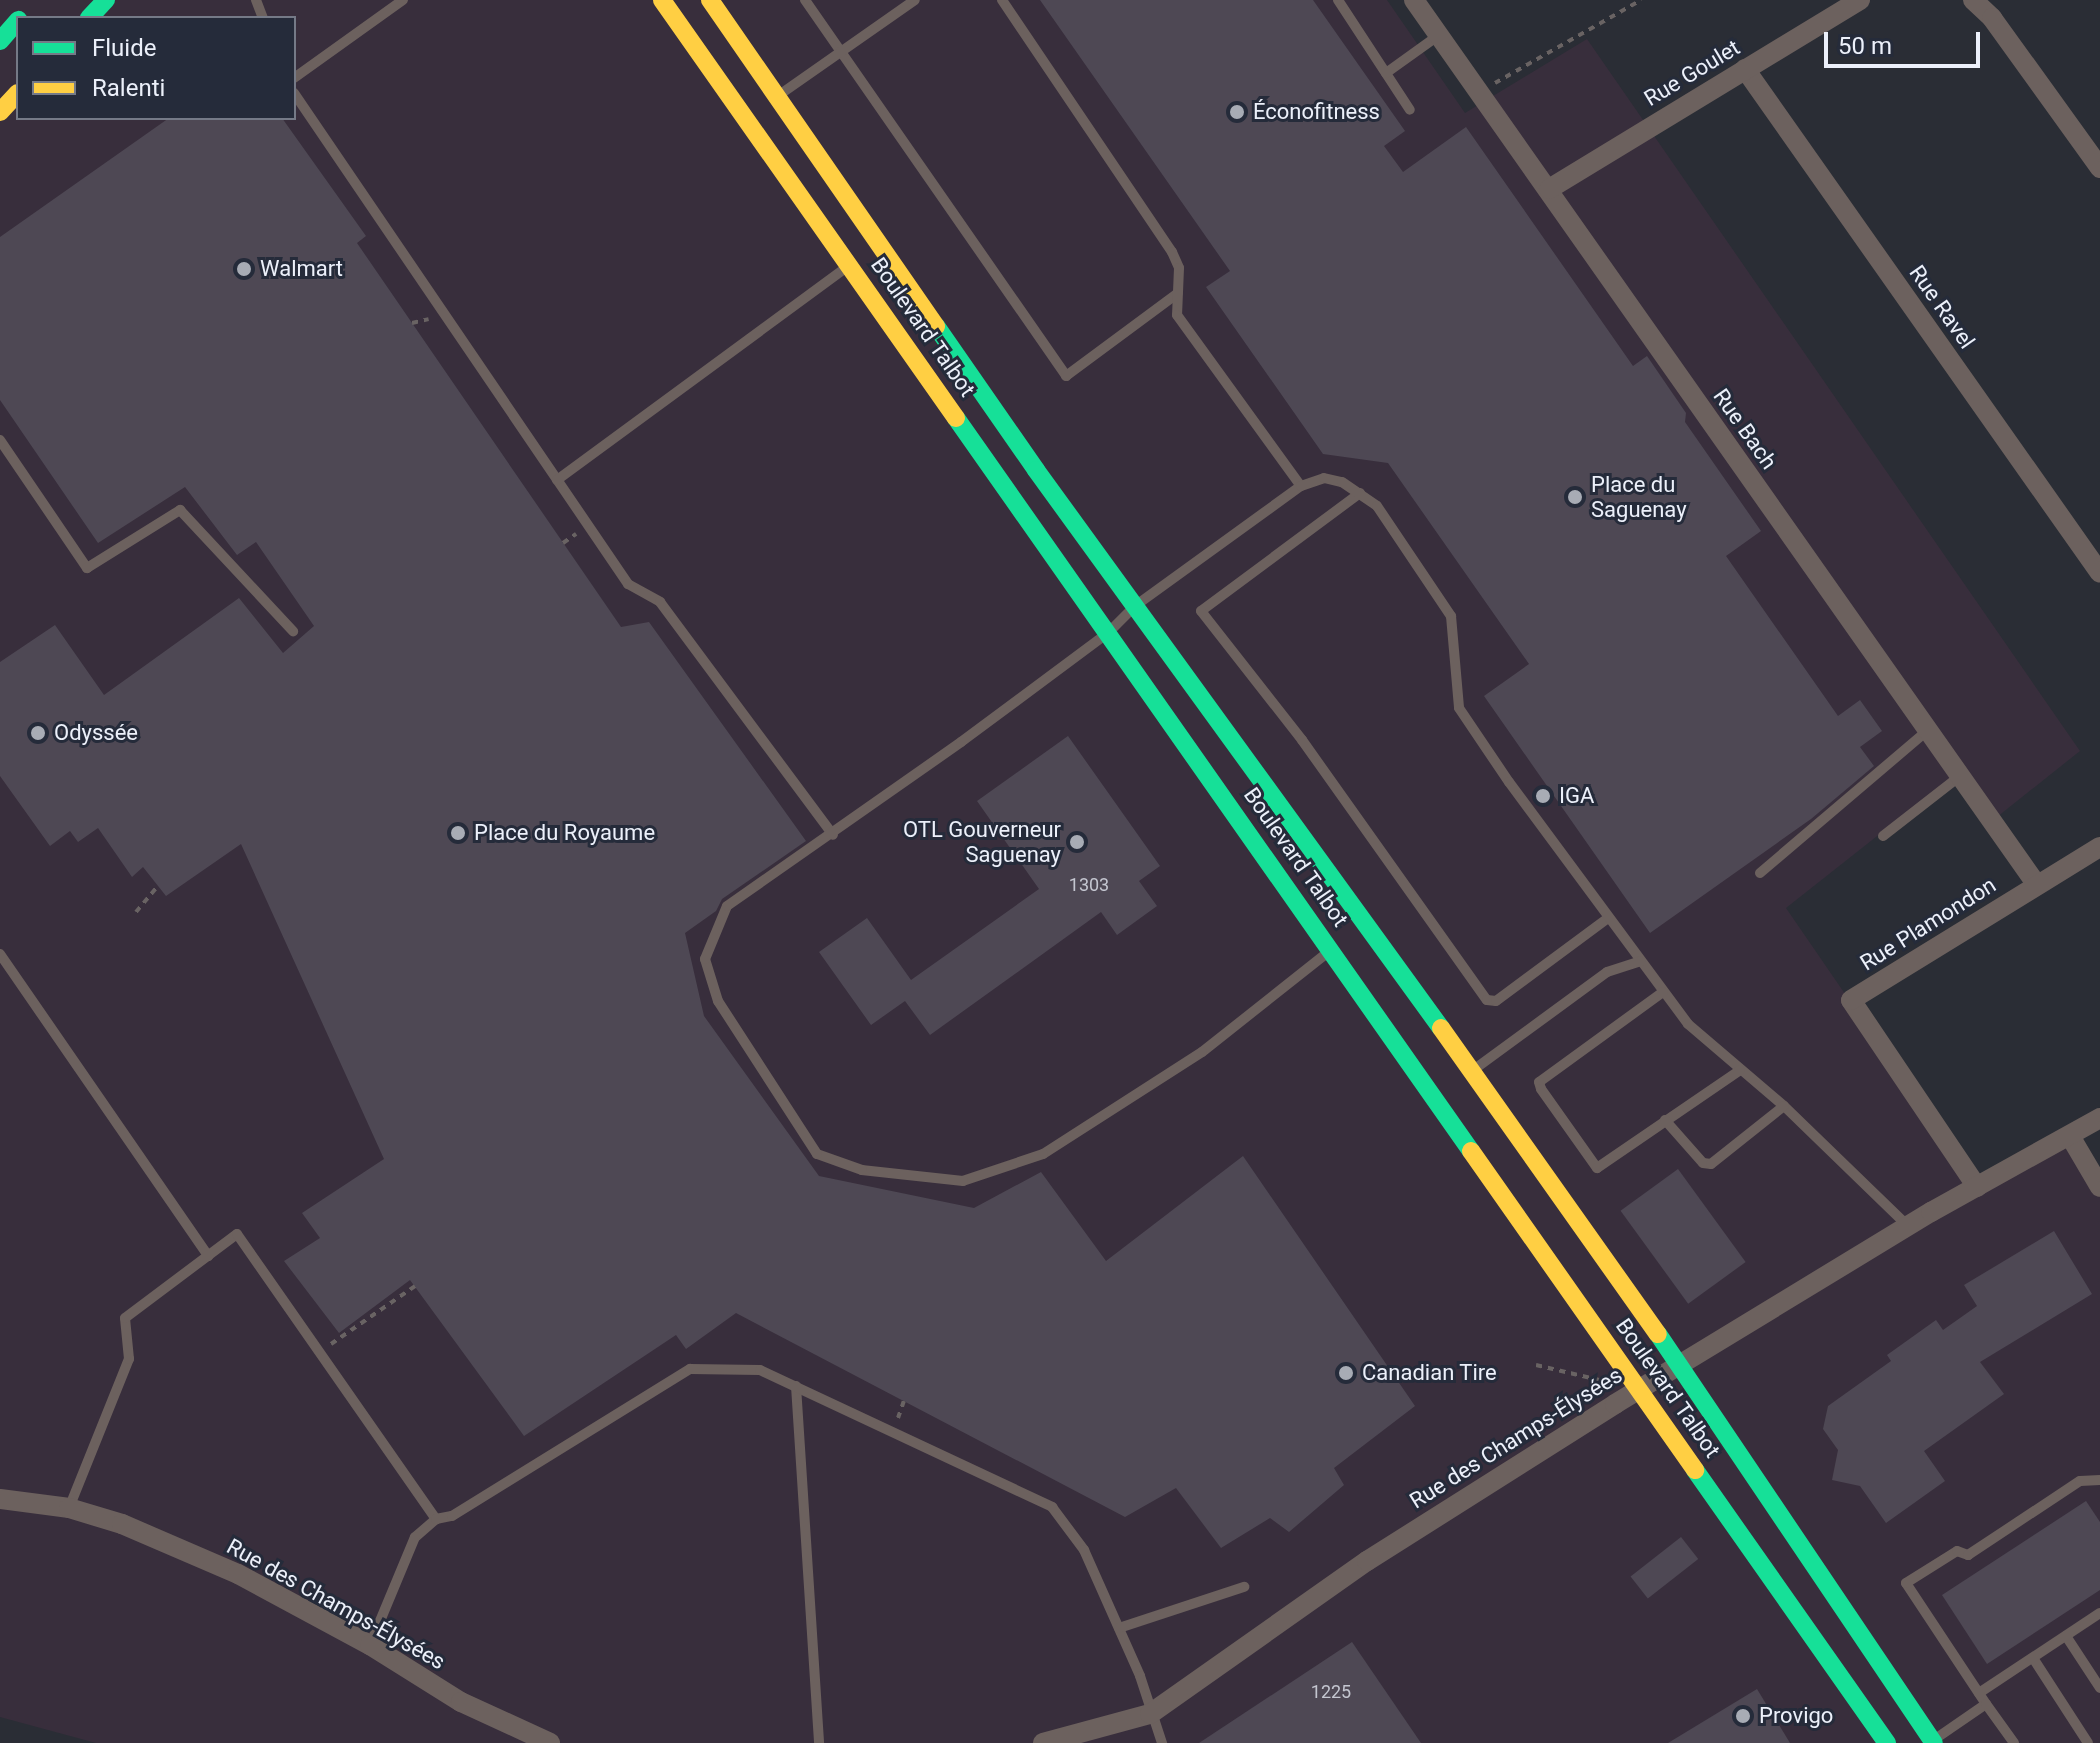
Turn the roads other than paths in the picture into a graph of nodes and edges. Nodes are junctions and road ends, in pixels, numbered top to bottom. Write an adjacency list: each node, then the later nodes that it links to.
1 (106, 0): 12 (main road)
2 (403, 0): 19 (lane)
3 (662, 0): 27 (main road, Boulevard Talbot)
4 (710, 0): 22 (main road, Boulevard Talbot)
5 (805, 0): 16 (lane)
6 (915, 0): 16 (lane)
7 (1002, 0): 28 (lane)
8 (1338, 0): 18 (lane)
9 (1414, 0): 14 (street, Rue Bach)
10 (1860, 0): 17 (street, Rue Goulet)
11 (1973, 0): 25 (street)
12 (91, 16)
13 (16, 23): 15 (main road)
14 (1439, 35): 18 (lane); 26 (street, Rue Bach)
15 (0, 41)
16 (842, 52): 22 (lane); 28 (lane)
17 (1745, 69): 26 (street, Rue Goulet); 33 (street, Rue Ravel)
18 (1386, 73): 23 (lane)
19 (296, 77)
20 (16, 95): 24 (main road)
21 (296, 96): 30 (lane)
22 (777, 97): 34 (main road, Boulevard Talbot)
23 (1410, 110)
24 (0, 112)
25 (2100, 168)
26 (1549, 189): 37 (street, Rue Bach)
27 (850, 265): 30 (lane); 36 (main road, Boulevard Talbot)
28 (1178, 293): 31 (lane)
29 (0, 440): 35 (lane)
30 (557, 480): 39 (lane)
31 (1301, 486): 32 (lane); 34 (lane)
32 (1360, 493): 44 (lane); 44 (lane)
33 (2100, 573)
34 (1135, 606): 36 (lane); 50 (main road, Boulevard Talbot)
35 (293, 631)
36 (1109, 632): 39 (lane); 45 (main road, Boulevard Talbot)
37 (1928, 730): 38 (street, Rue Bach); 42 (lane)
38 (1960, 776): 40 (lane); 43 (street, Rue Bach)
39 (833, 835): 45 (lane)
40 (1883, 836)
41 (2100, 847): 43 (street, Rue Plamondon)
42 (1760, 873)
43 (2037, 885): 55 (street, Rue Plamondon)
44 (1608, 918): 47 (lane)
45 (1331, 949): 61 (main road, Boulevard Talbot)
46 (0, 954): 58 (lane)
47 (1640, 961): 48 (lane); 50 (lane)
48 (1663, 992): 49 (lane); 53 (lane)
49 (1740, 1070): 51 (lane); 53 (lane)
50 (1472, 1071): 59 (main road, Boulevard Talbot)
51 (1784, 1106): 53 (lane); 57 (lane)
52 (2100, 1118): 54 (street, Rue des Champs-Élysées)
53 (1665, 1120)
54 (2070, 1136): 55 (street, Rue des Champs-Élysées); 56 (street)
55 (1977, 1187): 57 (street, Rue des Champs-Élysées)
56 (2100, 1187)
57 (1908, 1226): 59 (street, Rue des Champs-Élysées)
58 (208, 1256): 64 (lane); 65 (lane)
59 (1679, 1364): 61 (street, Rue des Champs-Élysées); 76 (main road, Boulevard Talbot)
60 (796, 1386): 65 (lane); 68 (lane); 78 (lane)
61 (1639, 1389): 75 (street, Rue des Champs-Élysées); 81 (main road, Boulevard Talbot)
62 (2100, 1480): 73 (lane)
63 (0, 1499): 64 (street, Rue des Champs-Élysées)
64 (69, 1508): 70 (street, Rue des Champs-Élysées)
65 (436, 1519): 70 (lane)
66 (1244, 1587): 68 (lane)
67 (2100, 1613): 69 (lane)
68 (1119, 1628): 75 (lane)
69 (2066, 1636): 71 (lane); 72 (lane)
70 (370, 1645): 77 (street, Rue des Champs-Élysées)
71 (2033, 1658): 73 (lane); 83 (lane)
72 (2100, 1688)
73 (1979, 1693): 74 (lane)
74 (1986, 1704): 76 (lane); 82 (lane)
75 (1150, 1714): 79 (street, Rue des Champs-Élysées); 80 (lane)
76 (1934, 1742)
77 (550, 1743)
78 (819, 1743)
79 (1043, 1743)
80 (1162, 1743)
81 (1887, 1743)
82 (2014, 1743)
83 (2088, 1743)

